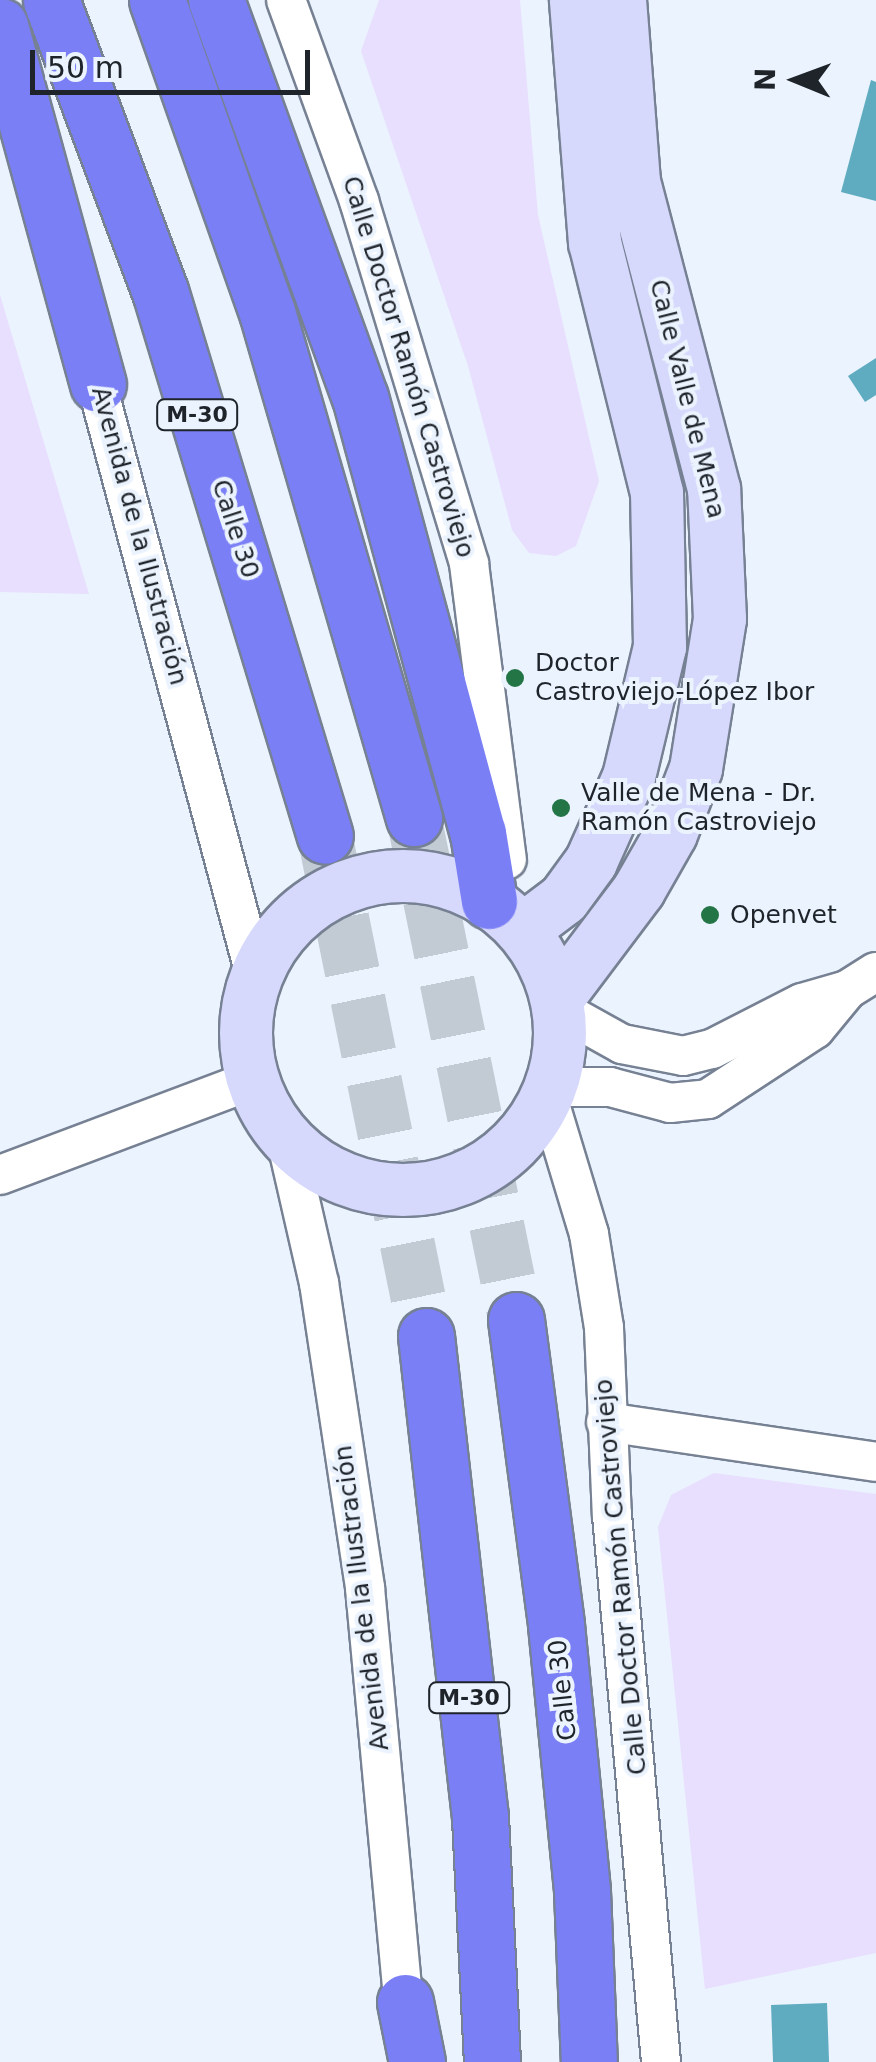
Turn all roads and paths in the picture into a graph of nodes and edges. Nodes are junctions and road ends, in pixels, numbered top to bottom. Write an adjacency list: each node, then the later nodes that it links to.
1 (52, 0): 11 (highway, Calle 30 / M-30)
2 (157, 0): 10 (highway)
3 (216, 0): 12 (highway)
4 (286, 0): 12 (street, Calle Doctor Ramón Castroviejo)
5 (576, 0): 12 (main road, Calle Valle de Mena)
6 (620, 0): 15 (main road, Calle Valle de Mena)
7 (0, 26): 9 (highway)
8 (0, 101): 9 (street, Avenida de la Ilustración)
9 (98, 384): 13 (street, Avenida de la Ilustración)
10 (414, 818)
11 (325, 836)
12 (509, 917): 13 (main road); 15 (main road)
13 (256, 978): 16 (main road)
14 (862, 981): 15 (street); 17 (street)
15 (558, 1004): 17 (main road)
16 (253, 1080): 18 (main road); 19 (street)
17 (550, 1092): 18 (main road); 22 (street, Calle Doctor Ramón Castroviejo)
18 (286, 1139): 24 (street, Avenida de la Ilustración)
19 (0, 1175)
20 (516, 1320): 28 (highway, Calle 30)
21 (426, 1336): 27 (highway, M-30)
22 (606, 1422): 23 (street); 29 (street, Calle Doctor Ramón Castroviejo)
23 (876, 1462)
24 (405, 2002): 25 (street, Avenida de la Ilustración); 26 (highway)
25 (405, 2062)
26 (417, 2062)
27 (492, 2062)
28 (589, 2062)
29 (662, 2062)

